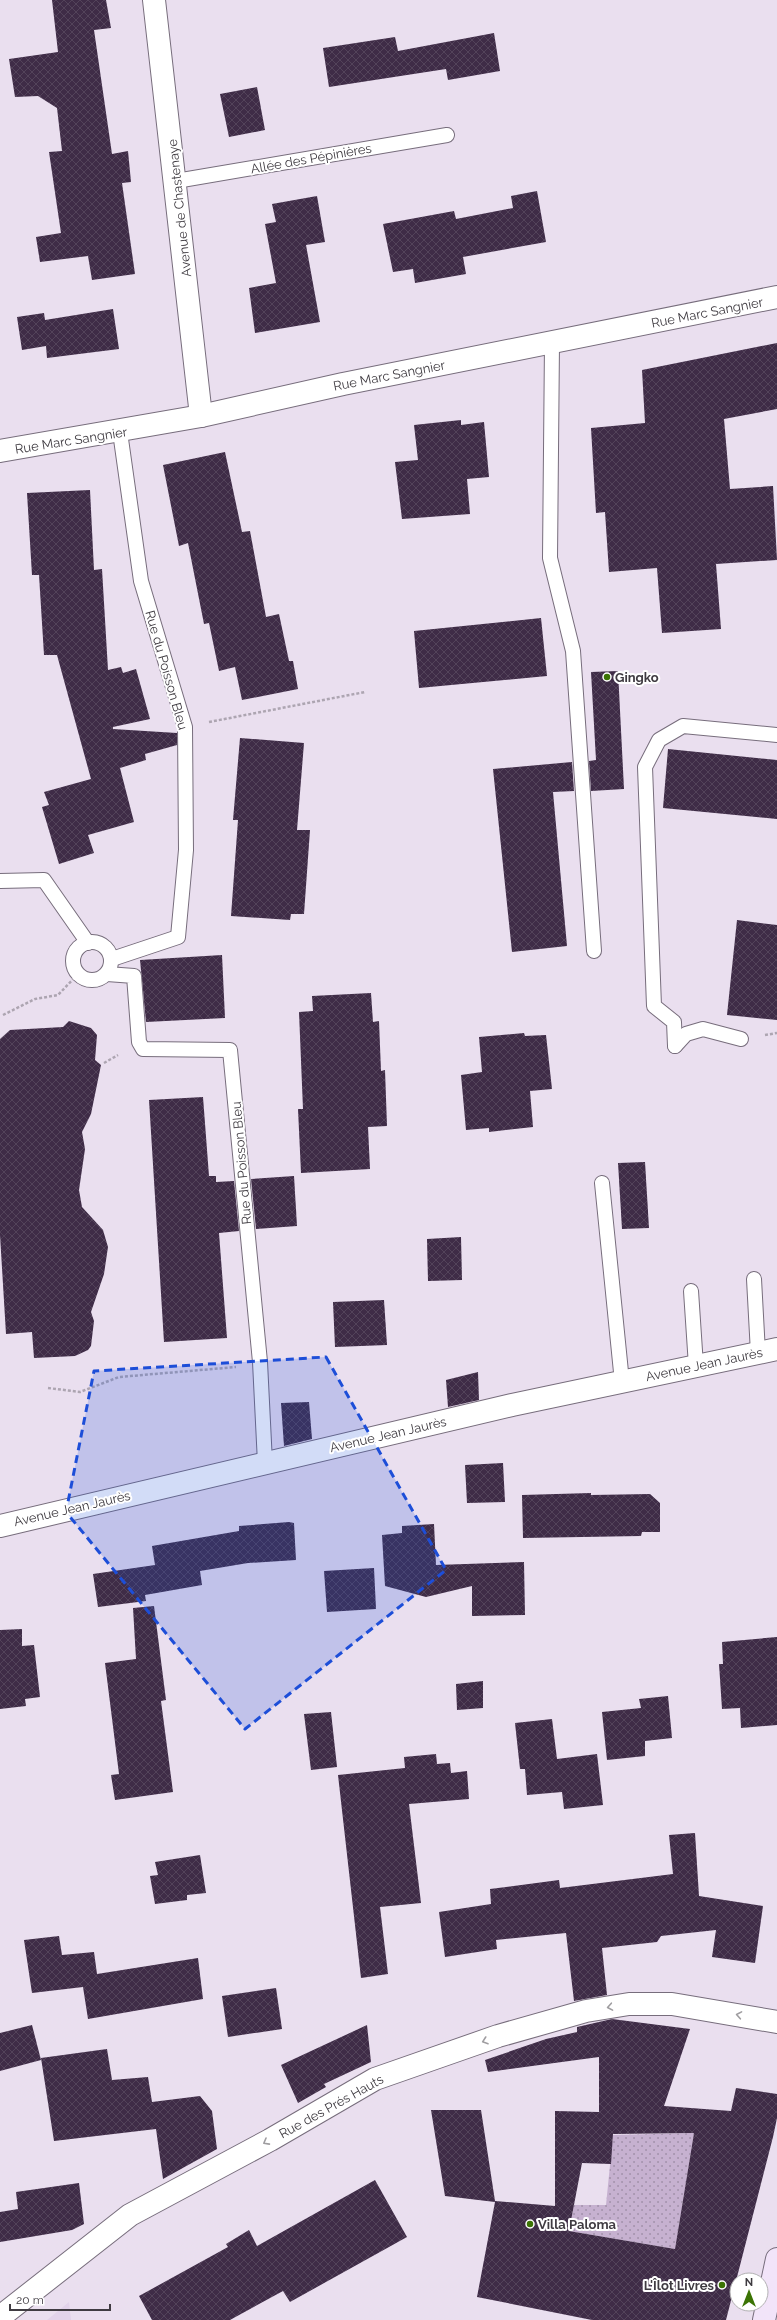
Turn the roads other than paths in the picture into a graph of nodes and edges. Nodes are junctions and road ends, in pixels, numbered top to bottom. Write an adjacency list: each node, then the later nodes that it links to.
1 (154, 0): 3 (street, Avenue de Chastenaye)
2 (447, 135): 3 (lane, Allée des Pépinières)
3 (176, 181): 6 (street, Avenue de Chastenaye)
4 (777, 297): 5 (street, Rue Marc Sangnier)
5 (552, 343): 6 (street, Rue Marc Sangnier); 12 (lane)
6 (201, 416): 7 (street, Rue Marc Sangnier)
7 (120, 432): 8 (street, Rue Marc Sangnier); 13 (lane, Rue du Poisson Bleu)
8 (0, 451)
9 (777, 735): 15 (lane)
10 (0, 881): 11 (lane)
11 (88, 943): 13 (lane); 14 (lane)
12 (594, 951)
13 (112, 959): 14 (lane)
14 (107, 974): 22 (lane, Rue du Poisson Bleu)
15 (741, 1039)
16 (602, 1183): 21 (lane)
17 (754, 1278): 19 (lane)
18 (691, 1291): 20 (lane)
19 (768, 1351): 20 (street, Avenue Jean Jaurès)
20 (696, 1366): 21 (street, Avenue Jean Jaurès)
21 (622, 1382): 22 (street, Avenue Jean Jaurès)
22 (265, 1463): 23 (street, Avenue Jean Jaurès)
23 (0, 1526)
24 (777, 2022): 26 (street, Rue des Prés Hauts, one-way to 26)
25 (777, 2259): 27 (street)
26 (0, 2317)
27 (764, 2320)

